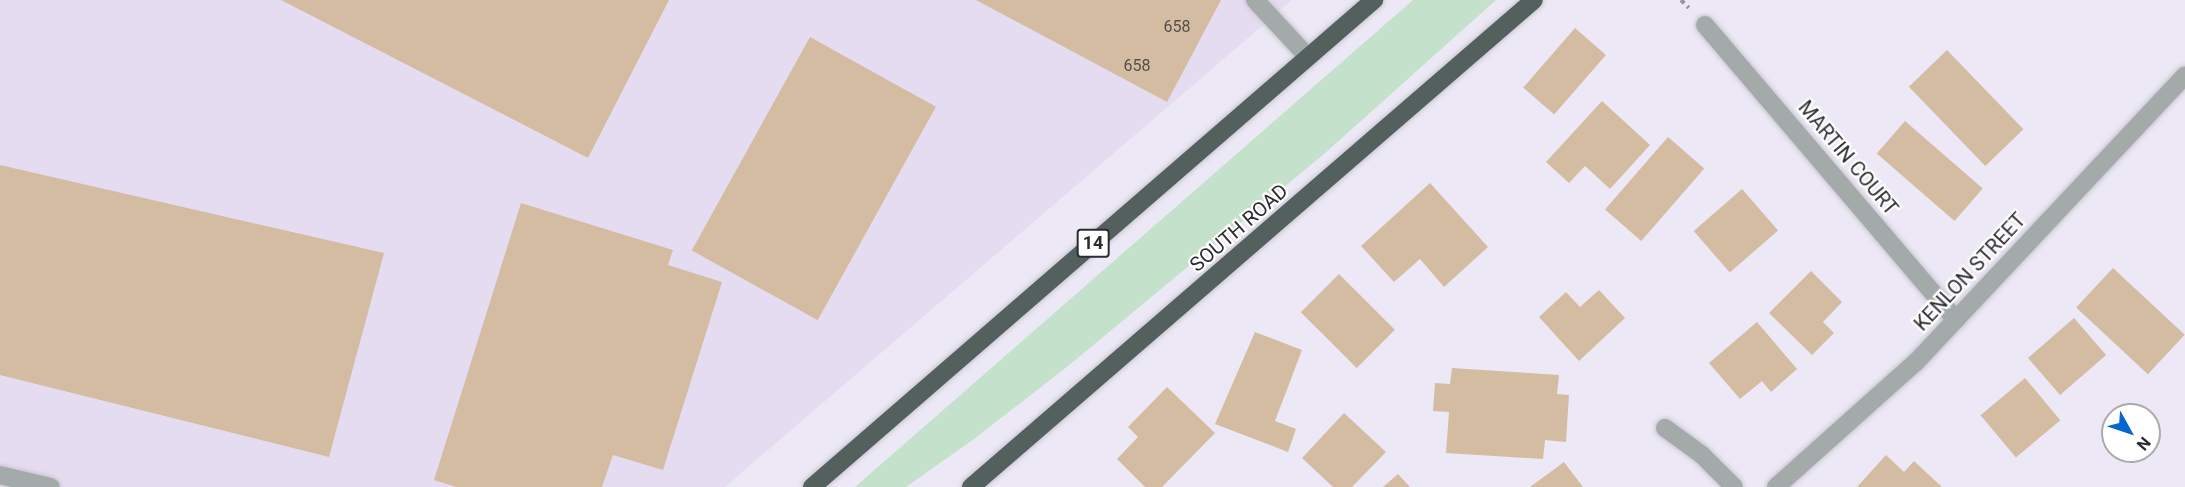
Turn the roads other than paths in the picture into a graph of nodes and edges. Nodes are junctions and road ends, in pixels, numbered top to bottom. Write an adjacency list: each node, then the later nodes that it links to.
1 (1256, 0): 5 (street)
2 (1374, 0): 5 (highway, 14)
3 (1534, 0): 12 (highway, SOUTH ROAD)
4 (1705, 25): 7 (street, MARTIN COURT)
5 (1307, 56): 11 (highway, 14)
6 (2185, 76): 7 (street, KENLON STREET)
7 (1956, 320): 14 (street, KENLON STREET)
8 (1665, 428): 13 (street)
9 (0, 475): 10 (street)
10 (51, 487)
11 (812, 487)
12 (971, 487)
13 (1734, 487)
14 (1776, 487)

